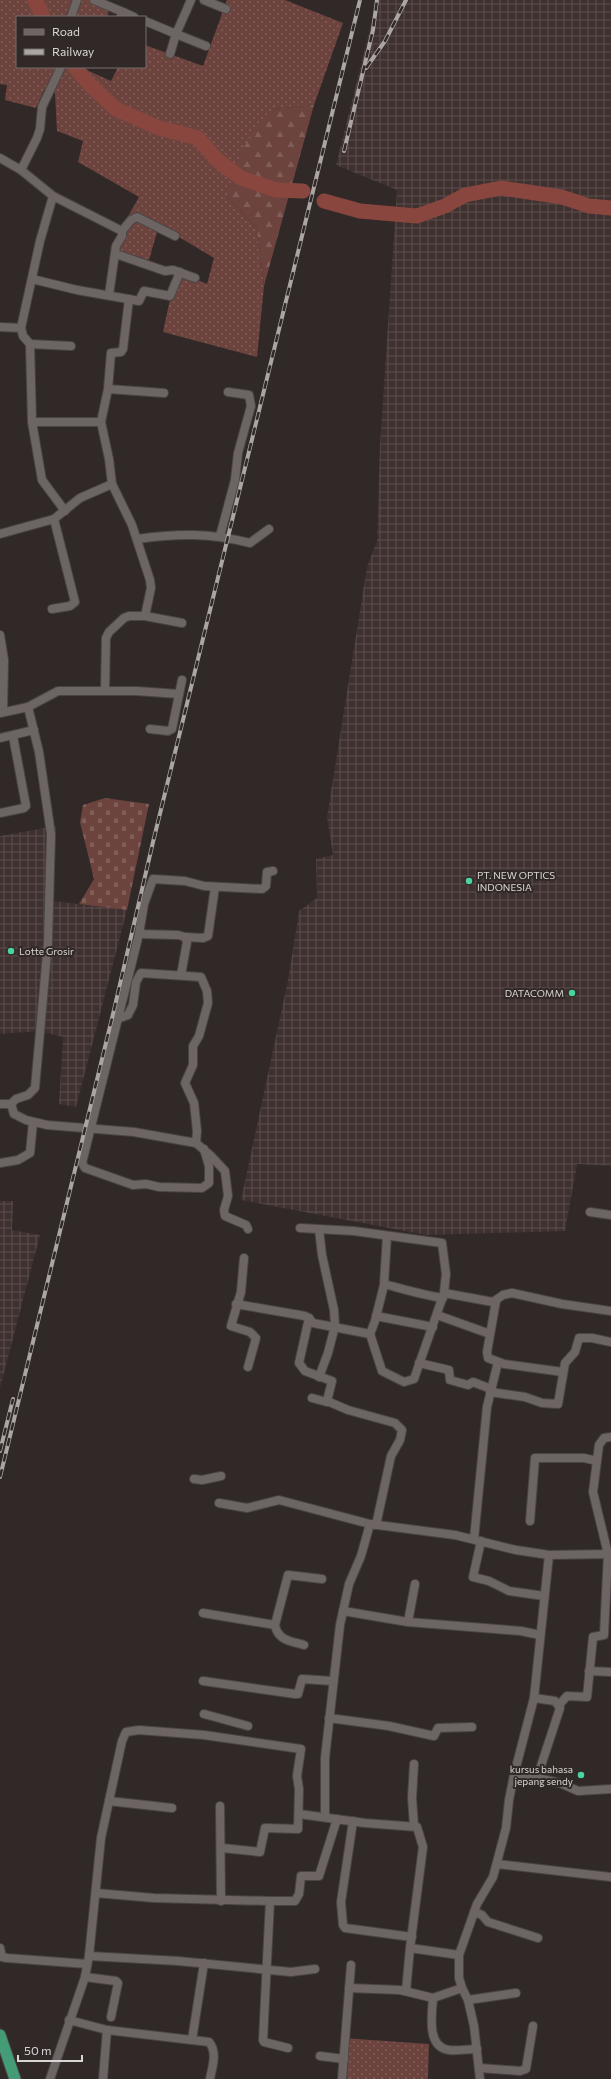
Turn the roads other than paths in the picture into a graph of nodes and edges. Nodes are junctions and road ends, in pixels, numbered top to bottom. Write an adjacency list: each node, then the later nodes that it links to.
1 (77, 0): 7 (street)
2 (94, 0): 6 (street)
3 (191, 0): 9 (street)
4 (204, 0): 5 (street)
5 (226, 9)
6 (122, 15)
7 (71, 16)
8 (146, 21): 9 (street)
9 (176, 34): 10 (street); 11 (street)
10 (206, 46)
11 (170, 54)
12 (61, 68): 14 (street)
13 (0, 158): 14 (street)
14 (21, 170): 15 (street)
15 (53, 196): 16 (street); 21 (street)
16 (122, 231): 17 (street); 18 (street)
17 (174, 236)
18 (116, 254): 19 (street); 22 (street)
19 (180, 272): 20 (street); 23 (street)
20 (195, 278)
21 (32, 279): 22 (street); 25 (street)
22 (109, 295): 23 (street)
23 (129, 299): 28 (street)
24 (0, 327): 25 (street)
25 (21, 328): 26 (street)
26 (30, 344): 27 (street); 31 (street)
27 (72, 346)
28 (108, 389): 30 (street); 32 (street)
29 (228, 392): 38 (street)
30 (164, 393)
31 (32, 422): 32 (street); 34 (street)
32 (101, 422): 33 (street)
33 (112, 484): 34 (street); 39 (street)
34 (65, 511): 35 (street)
35 (54, 519): 37 (street); 40 (street)
36 (269, 529): 38 (street)
37 (0, 534)
38 (220, 536): 39 (street)
39 (137, 539): 41 (street)
40 (52, 609)
41 (145, 616): 42 (street); 45 (street)
42 (182, 623)
43 (0, 638): 48 (street)
44 (182, 680): 46 (street)
45 (105, 691): 46 (street); 47 (street)
46 (179, 694): 49 (street)
47 (28, 707): 48 (street); 50 (street)
48 (2, 713)
49 (150, 729)
50 (34, 730): 51 (street); 61 (street)
51 (12, 736): 52 (street); 53 (street)
52 (0, 738)
53 (0, 813)
54 (273, 871): 55 (street)
55 (215, 887): 56 (street); 57 (street)
56 (139, 934): 57 (street); 59 (street)
57 (185, 937): 58 (street)
58 (181, 975): 59 (street); 64 (street)
59 (117, 1019): 63 (street)
60 (0, 1104): 61 (street)
61 (11, 1104): 62 (street)
62 (34, 1122): 63 (street); 66 (street)
63 (89, 1130): 64 (street); 65 (street)
64 (196, 1143): 65 (street)
65 (204, 1149): 71 (street)
66 (0, 1163)
67 (590, 1212): 68 (street)
68 (611, 1214)
69 (300, 1228): 70 (street)
70 (319, 1228): 72 (street); 82 (street)
71 (248, 1229)
72 (387, 1236): 74 (street); 75 (street)
73 (244, 1258): 77 (street)
74 (384, 1285): 75 (street); 80 (street)
75 (443, 1296): 76 (street); 79 (street)
76 (496, 1301): 78 (street); 85 (street)
77 (236, 1304): 81 (street); 89 (street)
78 (611, 1311)
79 (437, 1315): 83 (street); 85 (street)
80 (376, 1316): 83 (street); 84 (street)
81 (309, 1318): 82 (street); 91 (street)
82 (335, 1326): 84 (street); 91 (street)
83 (433, 1327): 88 (street)
84 (370, 1334): 88 (street)
85 (490, 1334): 87 (street)
86 (611, 1342): 90 (street)
87 (498, 1362): 90 (street); 92 (street)
88 (419, 1363): 92 (street)
89 (248, 1367)
90 (563, 1372): 92 (street)
91 (319, 1377): 94 (street)
92 (490, 1390): 102 (street)
93 (312, 1398): 94 (street)
94 (327, 1401): 101 (street)
95 (611, 1436): 96 (street)
96 (597, 1461): 100 (street); 103 (street)
97 (221, 1476): 98 (street)
98 (194, 1479)
99 (219, 1503): 101 (street)
100 (530, 1521)
101 (373, 1525): 102 (street); 108 (street)
102 (478, 1540): 104 (street); 107 (street)
103 (610, 1554): 104 (street); 114 (street)
104 (549, 1555): 107 (street)
105 (322, 1579): 111 (street)
106 (415, 1584): 110 (street)
107 (544, 1596): 112 (street)
108 (343, 1611): 110 (street); 117 (street)
109 (203, 1613): 111 (street)
110 (408, 1622): 112 (street)
111 (275, 1625): 113 (street)
112 (540, 1635): 118 (street)
113 (304, 1645)
114 (589, 1671): 115 (street); 119 (street)
115 (611, 1672)
116 (203, 1681): 117 (street)
117 (334, 1681): 121 (street)
118 (534, 1698): 119 (street); 125 (street)
119 (560, 1705): 126 (street)
120 (204, 1714): 122 (street)
121 (329, 1718): 123 (street); 132 (street)
122 (248, 1726)
123 (472, 1727)
124 (414, 1764): 135 (street)
125 (514, 1775): 126 (street); 137 (street)
126 (537, 1778): 127 (street)
127 (611, 1789)
128 (109, 1802): 130 (street); 131 (street); 139 (street)
129 (220, 1806): 136 (street)
130 (172, 1808)
131 (299, 1814): 132 (street); 136 (street)
132 (325, 1817): 133 (street)
133 (337, 1819): 134 (street); 141 (street)
134 (353, 1821): 135 (street); 143 (street)
135 (414, 1826): 143 (street)
136 (222, 1848): 140 (street)
137 (497, 1864): 138 (street); 142 (street)
138 (611, 1877)
139 (96, 1893): 140 (street); 148 (street)
140 (221, 1901): 141 (street)
141 (270, 1902): 151 (street)
142 (474, 1912): 144 (street); 147 (street)
143 (412, 1937): 146 (street)
144 (538, 1938)
145 (0, 1948): 148 (street)
146 (410, 1948): 147 (street); 156 (street)
147 (459, 1955): 155 (street)
148 (88, 1960): 149 (street); 153 (street)
149 (204, 1963): 151 (street); 165 (street)
150 (351, 1966): 154 (street)
151 (268, 1969): 152 (street); 166 (street)
152 (315, 1969)
153 (85, 1977): 160 (street); 161 (street)
154 (349, 1988): 156 (street); 169 (street)
155 (462, 1988): 158 (street); 159 (street)
156 (406, 1991): 158 (street)
157 (516, 1993): 159 (street)
158 (433, 1998): 167 (street)
159 (468, 2000): 167 (street)
160 (111, 2017)
161 (69, 2020): 163 (street); 172 (street)
162 (533, 2026): 170 (street)
163 (107, 2030): 165 (street); 173 (street)
164 (0, 2035): 171 (highway)
165 (192, 2040): 174 (street)
166 (288, 2048)
167 (477, 2049): 170 (street)
168 (320, 2056): 169 (street)
169 (344, 2059): 175 (street)
170 (480, 2068): 176 (street)
171 (14, 2079)
172 (50, 2079)
173 (103, 2079)
174 (210, 2079)
175 (342, 2079)
176 (480, 2079)

